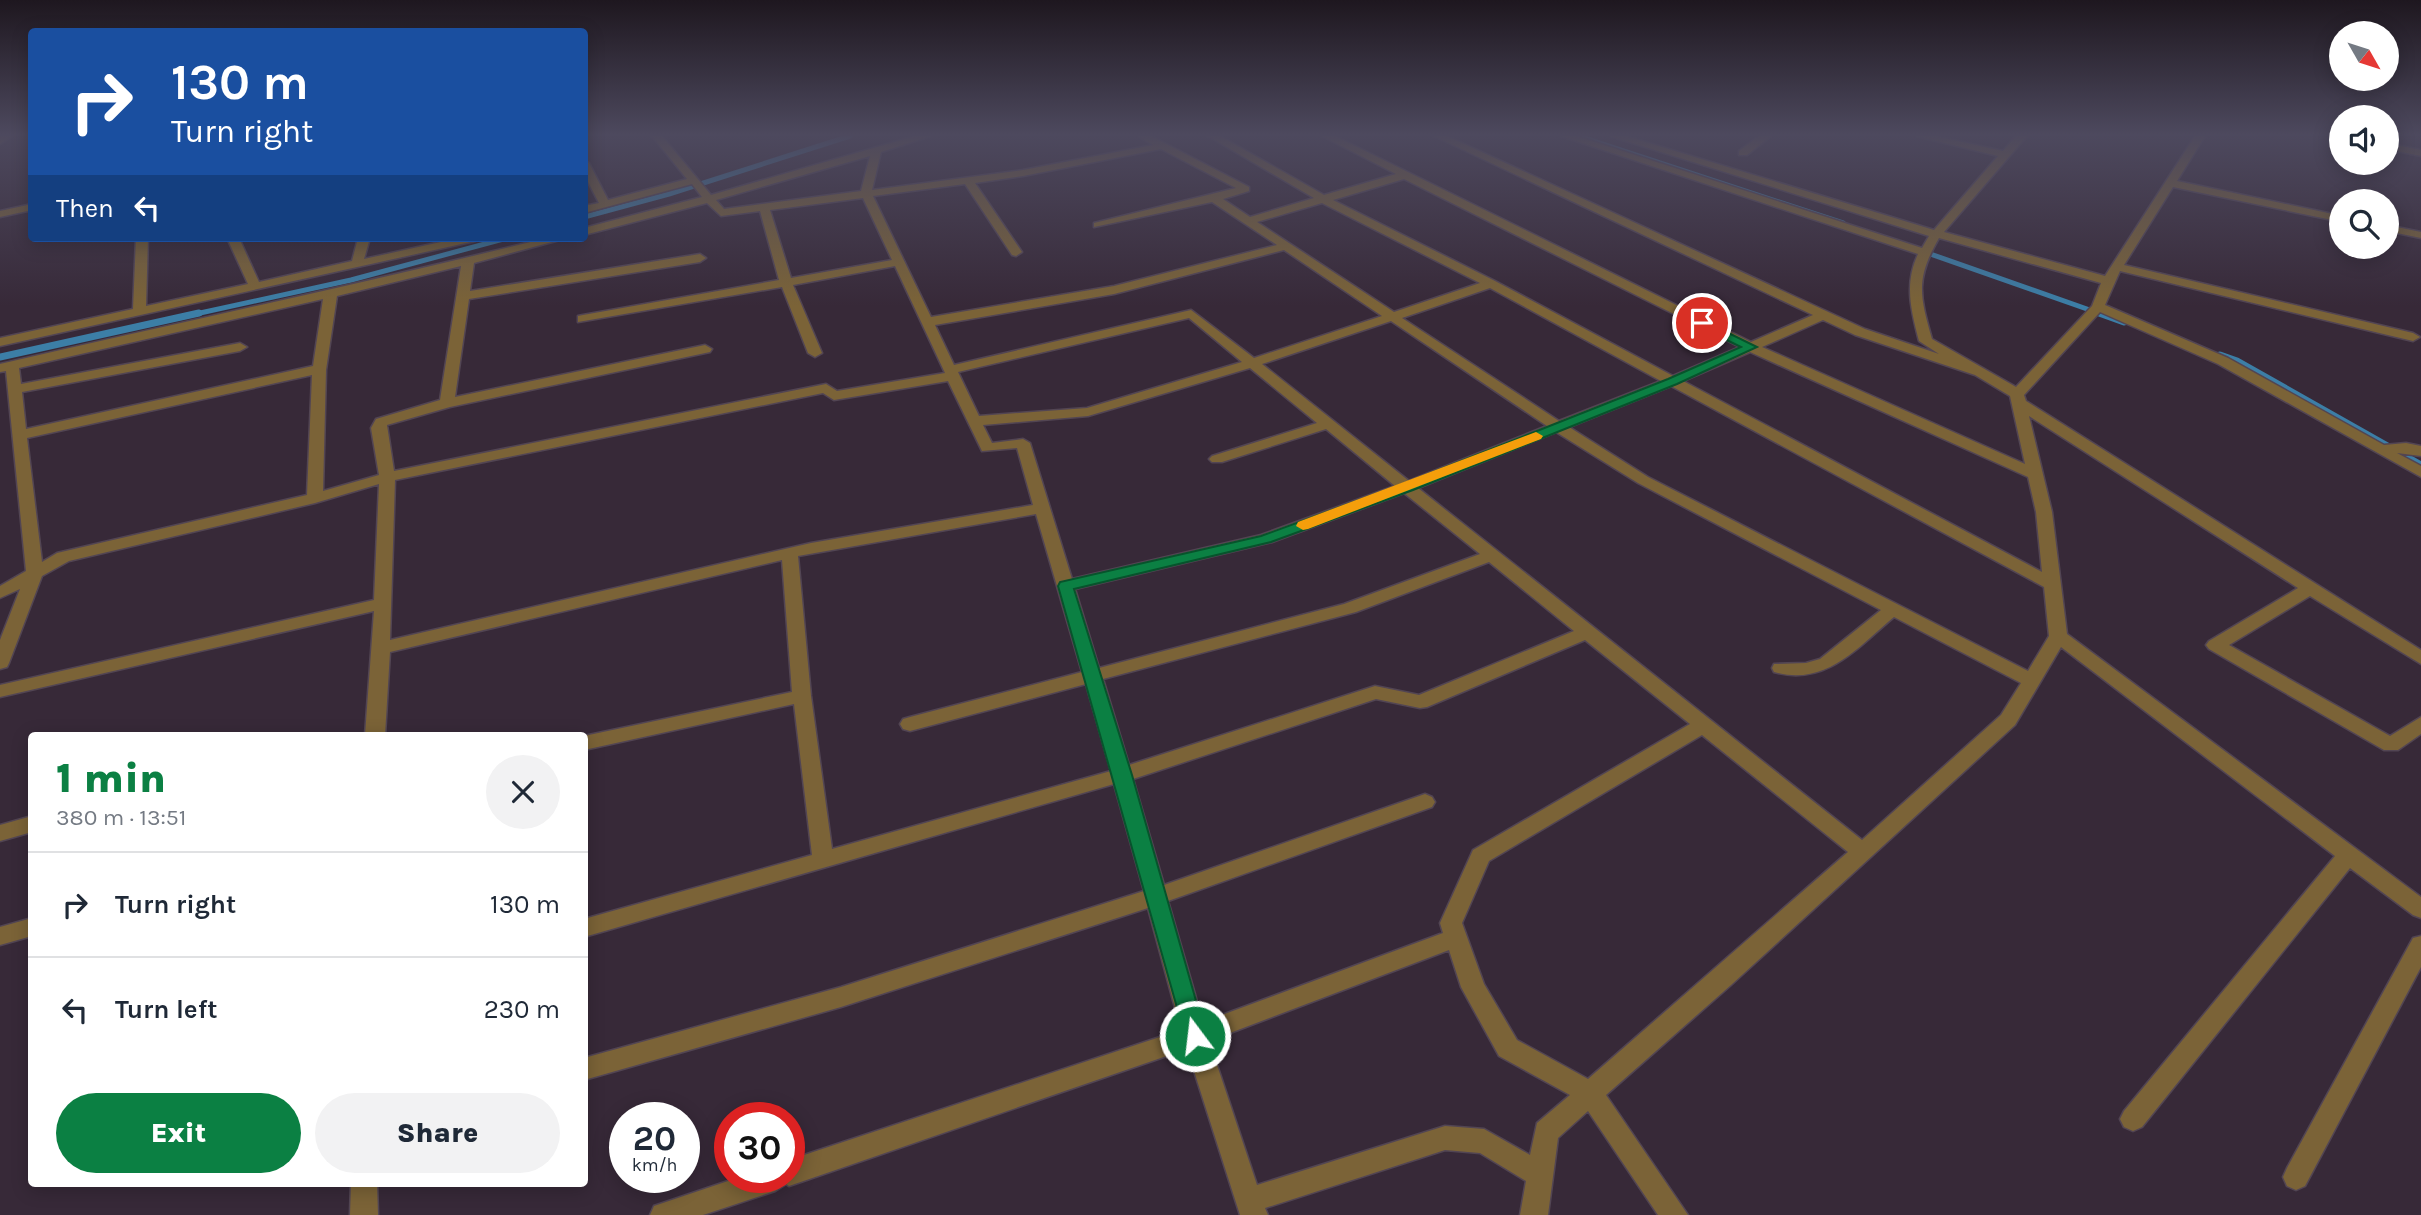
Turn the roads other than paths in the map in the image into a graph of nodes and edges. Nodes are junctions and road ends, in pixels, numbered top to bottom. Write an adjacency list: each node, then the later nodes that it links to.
1 (599, 193): 20 (street)
2 (649, 193): 20 (street)
3 (704, 193): 17 (street)
4 (719, 193): 17 (street)
5 (866, 193): 21 (street); 42 (street)
6 (976, 193): 38 (street)
7 (1232, 193): 18 (street)
8 (1312, 193): 19 (street)
9 (1345, 193): 19 (street)
10 (1439, 193): 59 (street)
11 (1561, 193): 52 (street)
12 (1740, 193): 39 (street)
13 (1801, 193): 30 (street)
14 (1973, 193): 30 (street)
15 (2164, 193): 44 (street)
16 (2216, 193): 25 (street)
17 (707, 196): 21 (street); 29 (street)
18 (1214, 198): 26 (street); 27 (street)
19 (1323, 199): 26 (street); 46 (street)
20 (605, 204): 23 (street)
21 (764, 207): 45 (street)
22 (28, 209): 24 (street)
23 (588, 209)
24 (0, 216)
25 (2329, 216)
26 (1248, 221): 37 (street)
27 (1098, 225)
28 (2399, 230): 31 (street)
29 (588, 231)
30 (1936, 234): 39 (street); 44 (street)
31 (2421, 235)
32 (142, 242): 51 (street)
33 (235, 242): 47 (street)
34 (363, 242): 43 (street)
35 (457, 242): 43 (street)
36 (546, 242): 41 (street)
37 (1286, 246): 53 (street); 55 (street)
38 (1016, 252)
39 (1926, 253): 65 (street)
40 (700, 258): 49 (street)
41 (468, 262): 48 (street); 49 (street)
42 (899, 262): 45 (street); 55 (street)
43 (357, 264): 47 (street)
44 (2112, 274): 50 (street); 56 (street)
45 (786, 282): 54 (street); 61 (street)
46 (1491, 284): 53 (street); 67 (street)
47 (255, 287): 51 (street)
48 (331, 293): 63 (street); 64 (street)
49 (463, 296): 70 (street)
50 (2098, 307): 69 (street); 75 (street)
51 (139, 312): 57 (street)
52 (1823, 315): 59 (street); 65 (street)
53 (1390, 317): 62 (street); 73 (street)
54 (583, 319)
55 (927, 322): 66 (street)
56 (2413, 337)
57 (0, 342)
58 (240, 347): 68 (street)
59 (1751, 347): 67 (street); 79 (street)
60 (705, 349): 70 (street)
61 (815, 353)
62 (1252, 363): 66 (street); 71 (street); 72 (street)
63 (6, 366): 68 (street)
64 (320, 369): 74 (street); 82 (street)
65 (1979, 372): 69 (street)
66 (951, 373): 71 (street); 80 (street)
67 (1672, 381): 73 (street); 87 (street)
68 (15, 389): 74 (street)
69 (2018, 399): 79 (street); 89 (street)
70 (447, 403): 80 (street)
71 (974, 421): 83 (street)
72 (1328, 424): 77 (street); 81 (street)
73 (1558, 427): 81 (street); 92 (street)
74 (21, 435): 86 (street)
75 (2383, 450): 76 (street); 78 (street)
76 (2421, 451)
77 (1217, 459)
78 (2421, 472)
79 (2035, 474): 87 (street)
80 (387, 477): 82 (street); 91 (street)
81 (1408, 487): 85 (street); 88 (street)
82 (315, 498): 86 (street)
83 (1042, 508): 84 (street); 88 (street)
84 (790, 554): 95 (street); 102 (street)
85 (1493, 555): 93 (street); 99 (street)
86 (35, 573): 90 (street); 97 (street)
87 (2053, 585): 94 (street)
88 (1065, 586): 99 (street)
89 (2311, 589): 96 (street); 104 (street)
90 (0, 593)
91 (382, 604): 95 (street); 101 (street)
92 (1892, 609): 98 (street); 100 (street)
93 (1588, 632): 105 (street); 108 (street)
94 (2058, 636): 100 (street); 113 (street)
95 (381, 648): 106 (street)
96 (2421, 657)
97 (0, 663)
98 (1780, 668)
99 (1092, 675): 103 (street); 108 (street)
100 (2032, 681): 112 (street)
101 (0, 691)
102 (802, 696): 107 (street); 114 (street)
103 (910, 724)
104 (2421, 724)
105 (1704, 725): 112 (street); 120 (street)
106 (375, 732)
107 (588, 742)
108 (1122, 775): 114 (street); 115 (street)
109 (1425, 802): 115 (street)
110 (28, 825): 111 (street)
111 (0, 833)
112 (1862, 852): 124 (street)
113 (2349, 854): 116 (street); 125 (street)
114 (823, 860): 117 (street)
115 (1157, 896): 122 (street); 123 (street)
116 (2421, 909)
117 (588, 927)
118 (28, 928): 119 (street)
119 (0, 936)
120 (1456, 938): 122 (street); 124 (street)
121 (2421, 945): 128 (street)
122 (1195, 1036): 126 (street); 131 (street)
123 (588, 1068)
124 (1590, 1093): 127 (street); 135 (street)
125 (2133, 1119)
126 (805, 1168)
127 (1539, 1175): 131 (street); 134 (street)
128 (2296, 1177)
129 (364, 1187): 132 (street)
130 (730, 1193): 133 (street)
131 (1252, 1207)
132 (364, 1215)
133 (664, 1215)
134 (1534, 1215)
135 (1674, 1215)

